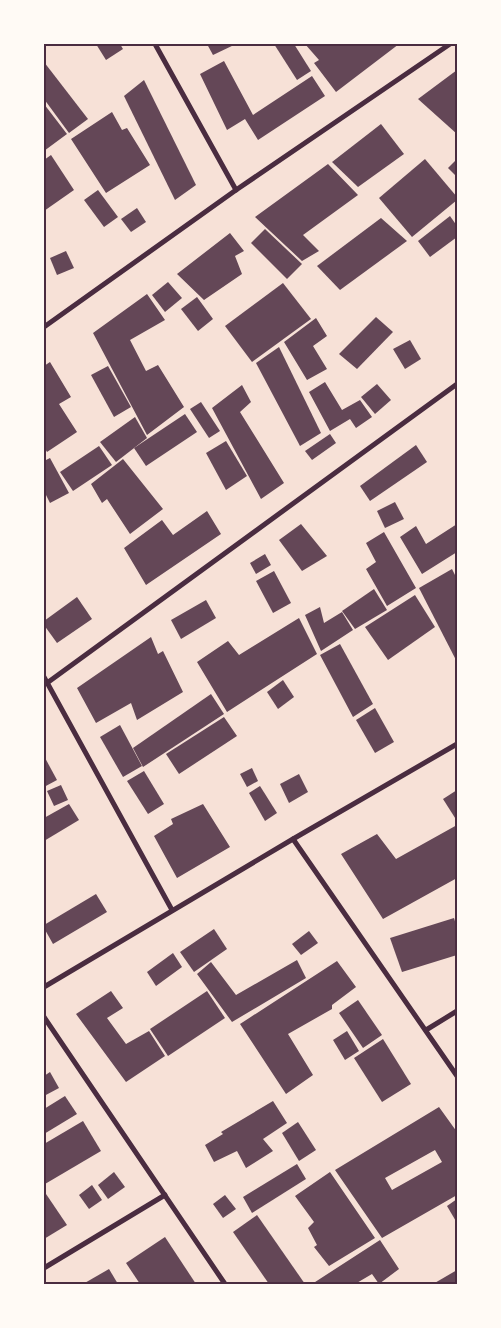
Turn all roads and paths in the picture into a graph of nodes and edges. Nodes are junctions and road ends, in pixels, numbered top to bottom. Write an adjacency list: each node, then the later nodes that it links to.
1 (155, 44): 3 (street)
2 (450, 44): 3 (street)
3 (236, 190): 4 (street)
4 (44, 327)
5 (457, 384): 6 (street)
6 (45, 680): 9 (street)
7 (457, 744): 8 (street)
8 (293, 839): 9 (street); 13 (street)
9 (172, 910): 10 (street)
10 (44, 986)
11 (457, 1011): 13 (street)
12 (44, 1017): 15 (street)
13 (426, 1030): 14 (street)
14 (457, 1076)
15 (165, 1195): 16 (street); 17 (street)
16 (44, 1268)
17 (225, 1284)

